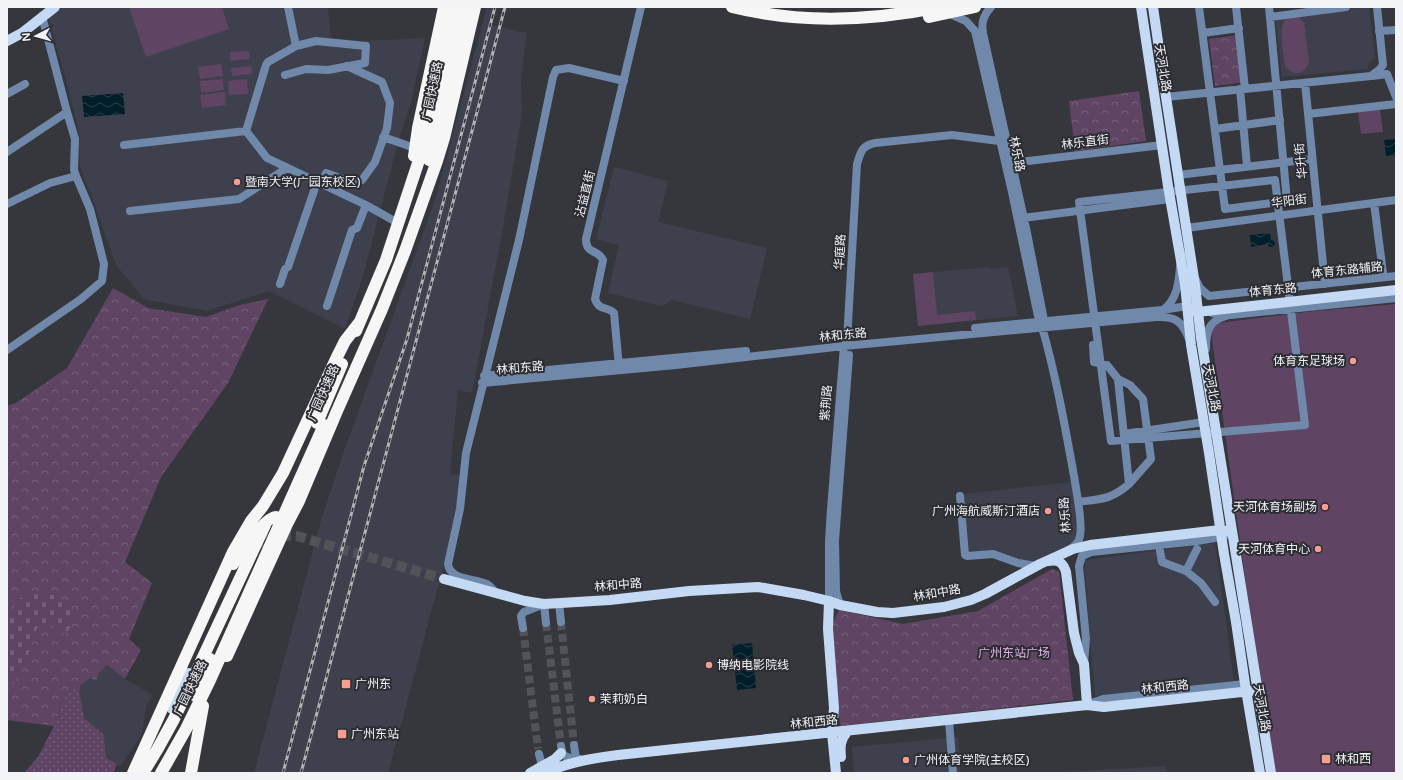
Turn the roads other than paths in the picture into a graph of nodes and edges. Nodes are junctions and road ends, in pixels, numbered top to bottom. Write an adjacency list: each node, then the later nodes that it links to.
1 (55, 7): 20 (main road)
2 (288, 7): 29 (street)
3 (438, 7): 22 (highway)
4 (444, 7): 22 (highway)
5 (453, 7): 33 (highway, 广园快速路)
6 (642, 7): 34 (street, 沾益直街)
7 (732, 7): 19 (highway)
8 (975, 7): 19 (highway)
9 (991, 7): 51 (street, 林乐路)
10 (1140, 7): 53 (main road, 天河北路)
11 (1153, 7): 41 (main road, 天河北路)
12 (1199, 7): 26 (street)
13 (1236, 7): 23 (street)
14 (1269, 7): 21 (street)
15 (1345, 7): 18 (street)
16 (1377, 7): 25 (street)
17 (472, 8): 33 (highway, 广园快速路); 86 (highway)
18 (1302, 10): 21 (street)
19 (938, 11): 51 (street, 林乐路)
20 (44, 12): 27 (main road); 28 (main road); 44 (street)
21 (1270, 17): 37 (street)
22 (440, 24): 54 (highway)
23 (1238, 28): 26 (street); 38 (street)
24 (1396, 30): 25 (street)
25 (1379, 31): 32 (street)
26 (1203, 33): 39 (street)
27 (7, 34)
28 (7, 41)
29 (296, 46): 30 (street); 49 (street)
30 (347, 66): 31 (street); 50 (street)
31 (285, 75)
32 (1371, 76): 35 (street); 42 (street)
33 (444, 78): 65 (highway, 广园快速路); 74 (highway, 广园快速路)
34 (624, 81): 102 (street, 沾益直街); 104 (street)
35 (1305, 83): 37 (street); 45 (street, 华升街)
36 (25, 84): 40 (street)
37 (1277, 86): 38 (street); 46 (street)
38 (1243, 89): 39 (street); 47 (street)
39 (1210, 92): 41 (street); 48 (street)
40 (7, 94)
41 (1166, 97): 62 (main road, 天河北路)
42 (1396, 97)
43 (1396, 104): 45 (street)
44 (67, 112): 55 (street); 63 (street)
45 (1308, 114): 56 (street, 华升街)
46 (1280, 120): 47 (street); 57 (street)
47 (1244, 125): 48 (street); 59 (street)
48 (1215, 129): 61 (street)
49 (246, 131): 52 (street); 60 (street)
50 (384, 137): 54 (street); 64 (street)
51 (1004, 142): 58 (street, 林乐路); 97 (street, 林乐路); 98 (street, 华庭路)
52 (124, 145)
53 (1162, 145): 58 (street, 林乐直街); 66 (main road, 天河北路)
54 (414, 148): 65 (highway)
55 (7, 152)
56 (1312, 159): 57 (street); 72 (street, 华升街)
57 (1283, 162): 59 (street); 71 (street)
58 (1011, 163): 75 (street, 林乐路)
59 (1247, 166): 61 (street)
60 (287, 168): 64 (street); 73 (street)
61 (1220, 169): 62 (street); 71 (street)
62 (1178, 175): 78 (main road, 天河北路)
63 (76, 176): 69 (street); 100 (street)
64 (319, 183): 70 (street); 83 (street)
65 (410, 185): 77 (highway, 广园快速路)
66 (1170, 199): 75 (street); 79 (main road, 天河北路)
67 (1396, 200): 68 (street, 华阳街)
68 (1374, 203): 72 (street, 华阳街); 81 (street)
69 (7, 204)
70 (366, 205): 77 (street); 91 (street)
71 (1253, 206): 76 (street)
72 (1318, 210): 76 (street, 华阳街); 87 (street, 华升街)
73 (130, 211)
74 (410, 216): 86 (highway); 106 (highway, 广园快速路)
75 (1023, 218): 97 (street, 林乐路)
76 (1256, 218): 78 (street, 华阳街)
77 (398, 223): 96 (highway, 广园快速路)
78 (1186, 228): 79 (main road, 天河北路)
79 (1185, 255): 80 (main road, 天河北路); 92 (main road, 天河北路); 93 (street)
80 (1193, 273): 88 (street); 92 (main road, 天河北路)
81 (1383, 273)
82 (1396, 276): 87 (street, 体育东路辅路)
83 (280, 284)
84 (1396, 285): 87 (main road, 体育东路)
85 (1396, 290): 87 (main road, 体育东路)
86 (388, 294): 113 (highway)
87 (1332, 294): 88 (street, 体育东路辅路); 89 (street, 体育东路辅路); 90 (main road, 体育东路); 92 (main road, 体育东路); 94 (street, 体育东路辅路)
88 (1209, 296): 90 (street)
89 (1396, 298)
90 (1221, 303): 92 (main road, 体育东路)
91 (327, 306)
92 (1194, 308): 93 (street, 林和东路); 94 (street, 体育东路辅路); 99 (main road, 天河北路); 101 (main road, 天河北路)
93 (1162, 310): 97 (street, 林和东路)
94 (1230, 315): 101 (street)
95 (1091, 322): 97 (street, 林和东路); 99 (street, 林和东路); 103 (street)
96 (359, 323): 106 (highway, 广园快速路); 110 (highway)
97 (1042, 323): 98 (street, 林和东路); 114 (street, 林乐路)
98 (847, 344): 102 (street, 林和东路); 128 (street, 紫荆路); 132 (street, 紫荆路)
99 (1191, 345): 105 (main road, 天河北路)
100 (7, 350)
101 (1205, 363): 117 (main road, 天河北路)
102 (619, 367): 104 (street, 林和东路)
103 (1118, 379): 107 (street); 108 (street)
104 (483, 380): 127 (street)
105 (1204, 422): 107 (street); 118 (main road, 天河北路)
106 (320, 424): 153 (highway, 广园快速路, bridge); 154 (highway, 广园快速路, bridge)
107 (1147, 431): 108 (street); 111 (street)
108 (1124, 434): 111 (street)
109 (1110, 440): 109 (street)
110 (283, 473): 113 (highway); 126 (highway)
111 (1129, 484): 114 (street)
112 (960, 496): 121 (street)
113 (300, 501): 115 (highway)
114 (1078, 502): 122 (street, 林乐路)
115 (287, 524): 116 (highway); 141 (highway)
116 (264, 525): 126 (highway); 152 (highway)
117 (1232, 532): 118 (main road, 林和中路); 139 (main road, 天河北路)
118 (1221, 534): 122 (main road, 林和中路); 137 (street, 林和中路); 138 (main road, 天河北路)
119 (1197, 548): 123 (street)
120 (1160, 551): 123 (street)
121 (1012, 561): 122 (street); 124 (street)
122 (1040, 564): 124 (main road, 林和中路); 137 (main road)
123 (1186, 571): 129 (street)
124 (1015, 577): 132 (main road, 林和中路)
125 (444, 580): 127 (main road, 林和中路)
126 (220, 581): 151 (highway)
127 (496, 593): 131 (main road, 林和中路)
128 (829, 601): 130 (main road, 林和中路); 132 (main road, 林和中路); 144 (main road, 紫荆路)
129 (1215, 602)
130 (559, 603): 131 (main road, 林和中路); 134 (street)
131 (544, 604): 135 (street); 136 (street)
132 (840, 605)
133 (218, 612): 142 (main road)
134 (561, 622)
135 (546, 623)
136 (523, 628)
137 (1084, 664): 140 (main road)
138 (1245, 688): 139 (main road, 林和西路); 140 (main road, 林和西路); 160 (main road, 天河北路)
139 (1258, 690): 161 (main road, 天河北路)
140 (1087, 705): 143 (main road, 林和西路)
141 (203, 706): 154 (highway); 155 (highway)
142 (172, 709): 151 (highway); 152 (highway)
143 (948, 720): 145 (main road, 林和西路); 159 (street)
144 (832, 732): 145 (main road, 林和西路); 148 (main road, 林和西路); 157 (main road, 紫荆路)
145 (847, 732): 158 (main road)
146 (574, 745): 149 (street)
147 (561, 750): 149 (street); 150 (main road, 林和西路)
148 (593, 758): 149 (street); 150 (main road, 林和西路)
149 (576, 759)
150 (545, 769): 156 (main road, 林和西路); 156 (street)
151 (133, 773)
152 (143, 773)
153 (151, 773)
154 (162, 773)
155 (191, 773)
156 (529, 773)
157 (836, 773)
158 (843, 773)
159 (953, 773)
160 (1260, 773)
161 (1271, 773)

